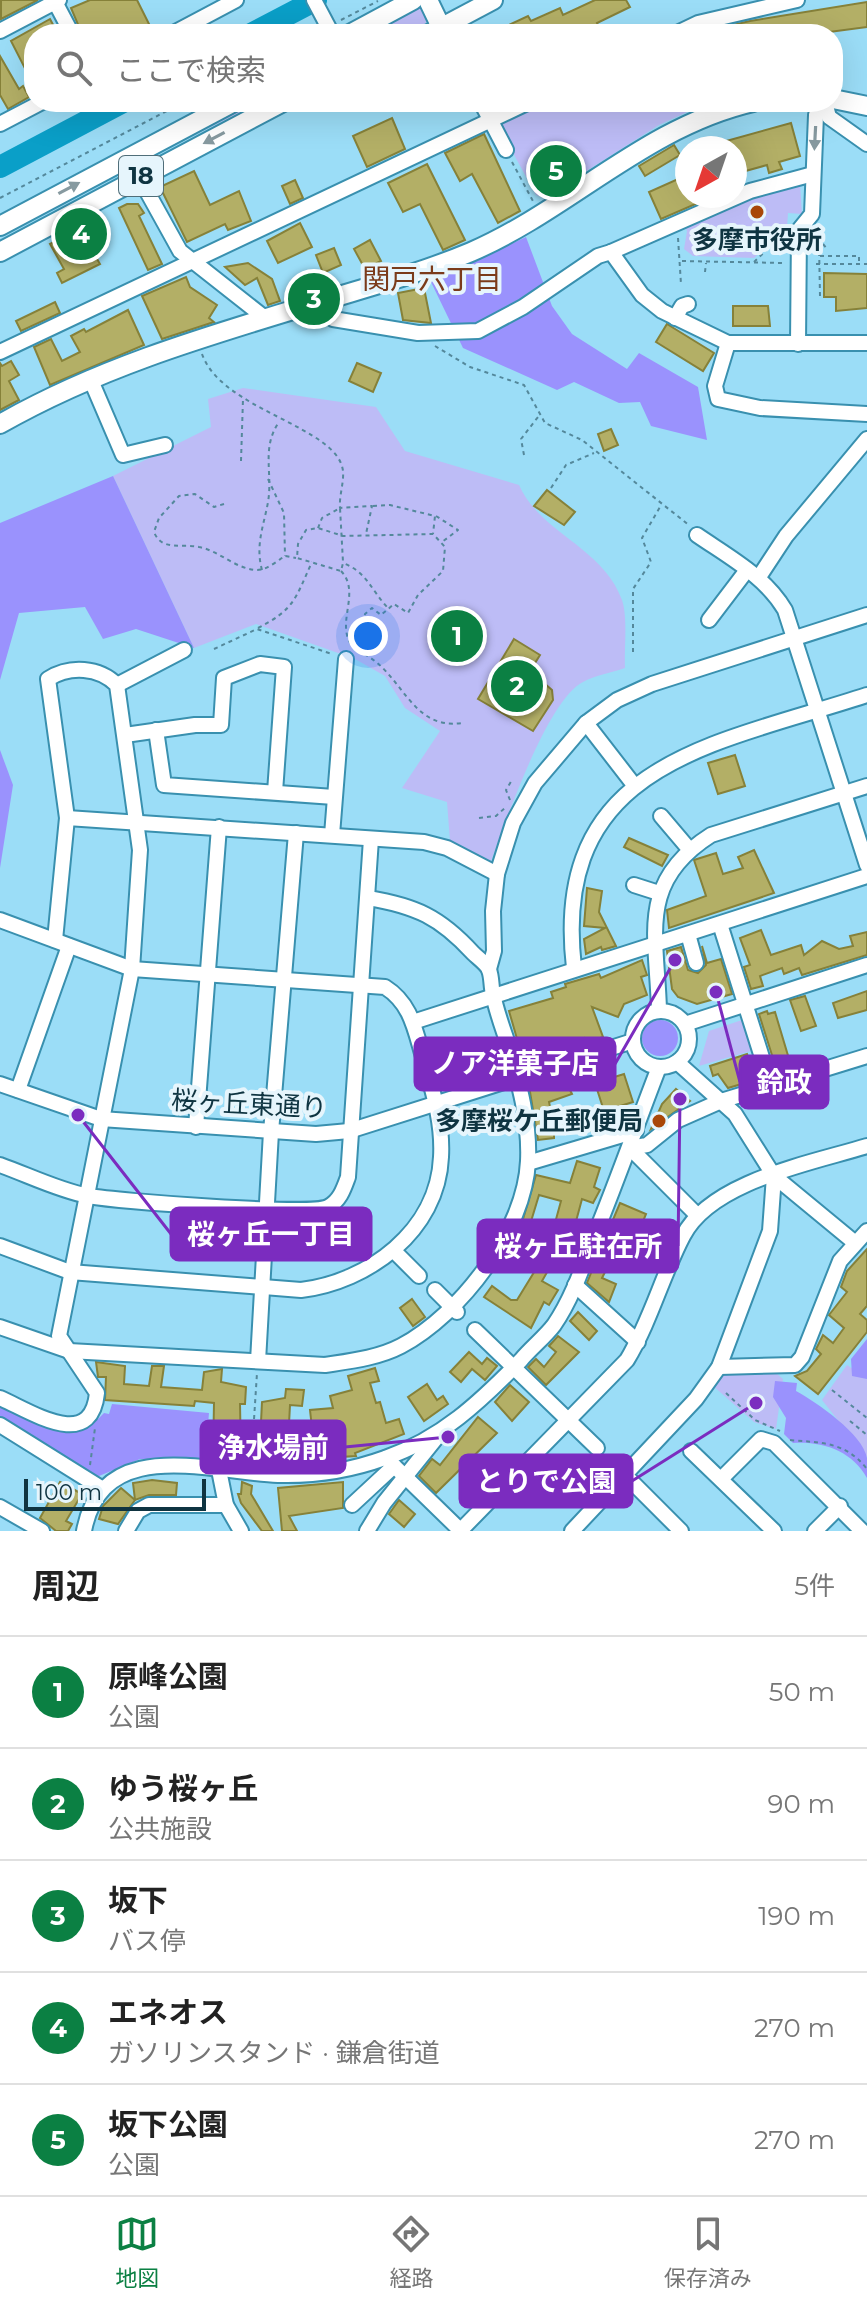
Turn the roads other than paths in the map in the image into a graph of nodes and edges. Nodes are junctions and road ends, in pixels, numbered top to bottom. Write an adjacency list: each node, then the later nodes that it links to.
1 (236, 0): 9 (street)
2 (314, 0): 10 (street)
3 (413, 0): 11 (main road)
4 (428, 0): 12 (main road)
5 (493, 0): 13 (main road)
6 (797, 0): 14 (street)
7 (56, 1): 8 (street); 15 (street)
8 (67, 24)
9 (191, 24)
10 (327, 24)
11 (369, 24)
12 (436, 24)
13 (452, 24)
14 (696, 24)
15 (0, 31)
16 (843, 101): 17 (main road)
17 (867, 106)
18 (24, 111): 27 (street)
19 (215, 112): 30 (main road, 18)
20 (264, 112): 32 (main road, 18, one-way to 32)
21 (486, 112): 26 (street)
22 (507, 112): 26 (street)
23 (719, 112): 39 (main road)
24 (818, 112): 31 (street, one-way to 31)
25 (827, 112): 28 (street)
26 (490, 120): 29 (street); 38 (street)
27 (0, 124)
28 (867, 144)
29 (506, 150)
30 (129, 157): 32 (main road); 35 (main road, 18, one-way to 30)
31 (813, 174): 33 (street); 45 (street)
32 (139, 177): 36 (main road, 18); 38 (street)
33 (747, 193)
34 (710, 208): 37 (street)
35 (0, 226)
36 (0, 252)
37 (611, 252): 39 (street); 42 (street)
38 (192, 263): 41 (street); 46 (street)
39 (315, 303): 41 (main road)
40 (688, 304): 42 (street)
41 (265, 318): 47 (main road)
42 (675, 318): 43 (street)
43 (728, 343): 45 (street); 48 (street)
44 (867, 343): 45 (street)
45 (798, 344)
46 (0, 352)
47 (90, 378): 49 (main road); 51 (street)
48 (867, 414)
49 (0, 424)
50 (867, 439): 53 (street)
51 (165, 445)
52 (697, 535): 53 (street)
53 (753, 574): 55 (street); 56 (street)
54 (867, 615): 56 (street)
55 (709, 620)
56 (795, 638): 61 (street); 62 (street)
57 (184, 650): 59 (street)
58 (346, 659): 69 (street)
59 (117, 685): 64 (street); 71 (street)
60 (867, 695): 61 (street)
61 (816, 711): 65 (street); 68 (street)
62 (586, 723): 65 (street); 79 (street)
63 (156, 730): 64 (street); 67 (street); 67 (street)
64 (125, 735): 72 (street)
65 (634, 785): 92 (street)
66 (867, 786): 68 (street)
67 (275, 792): 69 (street)
68 (845, 794): 77 (street); 78 (street)
69 (334, 797): 75 (street)
70 (661, 816): 77 (street)
71 (67, 818): 72 (street); 87 (street)
72 (137, 821): 73 (street); 93 (street)
73 (219, 827): 74 (street); 95 (street)
74 (296, 833): 75 (street); 96 (street)
75 (332, 835): 76 (street)
76 (371, 839): 79 (street); 83 (street)
77 (689, 849): 82 (street)
78 (867, 865)
79 (497, 874): 94 (street)
80 (867, 876): 85 (street)
81 (634, 885): 82 (street)
82 (659, 893): 88 (street)
83 (368, 898): 94 (street); 97 (street)
84 (0, 920): 87 (street)
85 (720, 924): 86 (street); 99 (street)
86 (688, 934): 88 (street); 90 (street)
87 (55, 940): 89 (street)
88 (655, 944): 92 (street); 100 (street)
89 (69, 946): 93 (street); 110 (street)
90 (696, 963)
91 (867, 965): 99 (street)
92 (574, 968): 98 (street)
93 (132, 969): 95 (street); 113 (street)
94 (489, 969): 98 (street)
95 (206, 975): 96 (street); 114 (street)
96 (284, 981): 97 (street); 117 (street)
97 (358, 983): 101 (street); 115 (street)
98 (493, 995): 101 (street); 107 (street)
99 (746, 1004): 102 (street); 109 (street)
100 (659, 1010): 102 (street); 103 (street)
101 (413, 1022): 112 (street)
102 (685, 1024): 105 (street)
103 (633, 1041): 106 (street); 107 (street, 桜ヶ丘東通り)
104 (867, 1056): 109 (street)
105 (677, 1062): 106 (street); 111 (street)
106 (659, 1067): 116 (street)
107 (517, 1076): 112 (street, 桜ヶ丘東通り); 120 (street)
108 (0, 1084): 110 (street, 桜ヶ丘東通り)
109 (771, 1086): 111 (street)
110 (18, 1090): 113 (street, 桜ヶ丘東通り)
111 (721, 1101): 119 (street); 122 (street)
112 (436, 1102): 115 (street, 桜ヶ丘東通り); 129 (street)
113 (101, 1119): 114 (street, 桜ヶ丘東通り); 123 (street)
114 (196, 1127): 117 (street, 桜ヶ丘東通り)
115 (349, 1131): 117 (street, 桜ヶ丘東通り); 124 (street)
116 (636, 1131): 119 (street); 120 (street)
117 (271, 1132): 124 (street)
118 (867, 1146): 122 (street)
119 (630, 1148): 125 (street); 132 (street)
120 (528, 1163): 135 (street)
121 (0, 1165): 123 (street)
122 (774, 1176): 125 (street); 127 (street); 142 (street)
123 (87, 1196): 124 (street); 130 (street)
124 (267, 1209): 133 (street)
125 (697, 1215): 138 (street)
126 (867, 1231): 127 (street)
127 (854, 1242): 142 (street)
128 (0, 1246): 130 (street)
129 (394, 1251): 131 (street); 133 (street)
130 (70, 1272): 133 (street); 139 (street)
131 (419, 1276)
132 (575, 1285): 138 (street); 141 (street)
133 (264, 1288): 140 (street)
134 (435, 1290): 135 (street)
135 (455, 1310): 140 (street)
136 (0, 1327): 139 (street)
137 (475, 1330): 141 (street)
138 (638, 1342): 144 (street)
139 (69, 1351): 140 (street); 143 (street)
140 (258, 1361)
141 (513, 1367): 144 (street); 146 (street)
142 (719, 1367): 153 (street)
143 (0, 1398)
144 (569, 1420): 148 (street); 165 (street)
145 (0, 1425): 155 (street)
146 (440, 1433): 150 (street); 150 (street)
147 (252, 1448): 152 (street)
148 (597, 1448)
149 (691, 1451): 154 (street)
150 (395, 1467): 152 (street); 157 (street); 164 (street); 165 (street)
151 (219, 1470): 152 (street); 155 (street); 156 (street)
152 (250, 1472)
153 (624, 1474): 166 (street); 167 (street)
154 (721, 1479): 158 (street); 168 (street)
155 (101, 1488): 161 (street)
156 (226, 1505): 162 (street); 163 (street)
157 (352, 1505)
158 (840, 1506): 169 (street); 170 (street)
159 (0, 1507): 160 (street)
160 (42, 1531)
161 (84, 1531)
162 (126, 1531)
163 (241, 1531)
164 (367, 1531)
165 (461, 1531)
166 (572, 1531)
167 (681, 1531)
168 (774, 1531)
169 (815, 1531)
170 (862, 1531)

